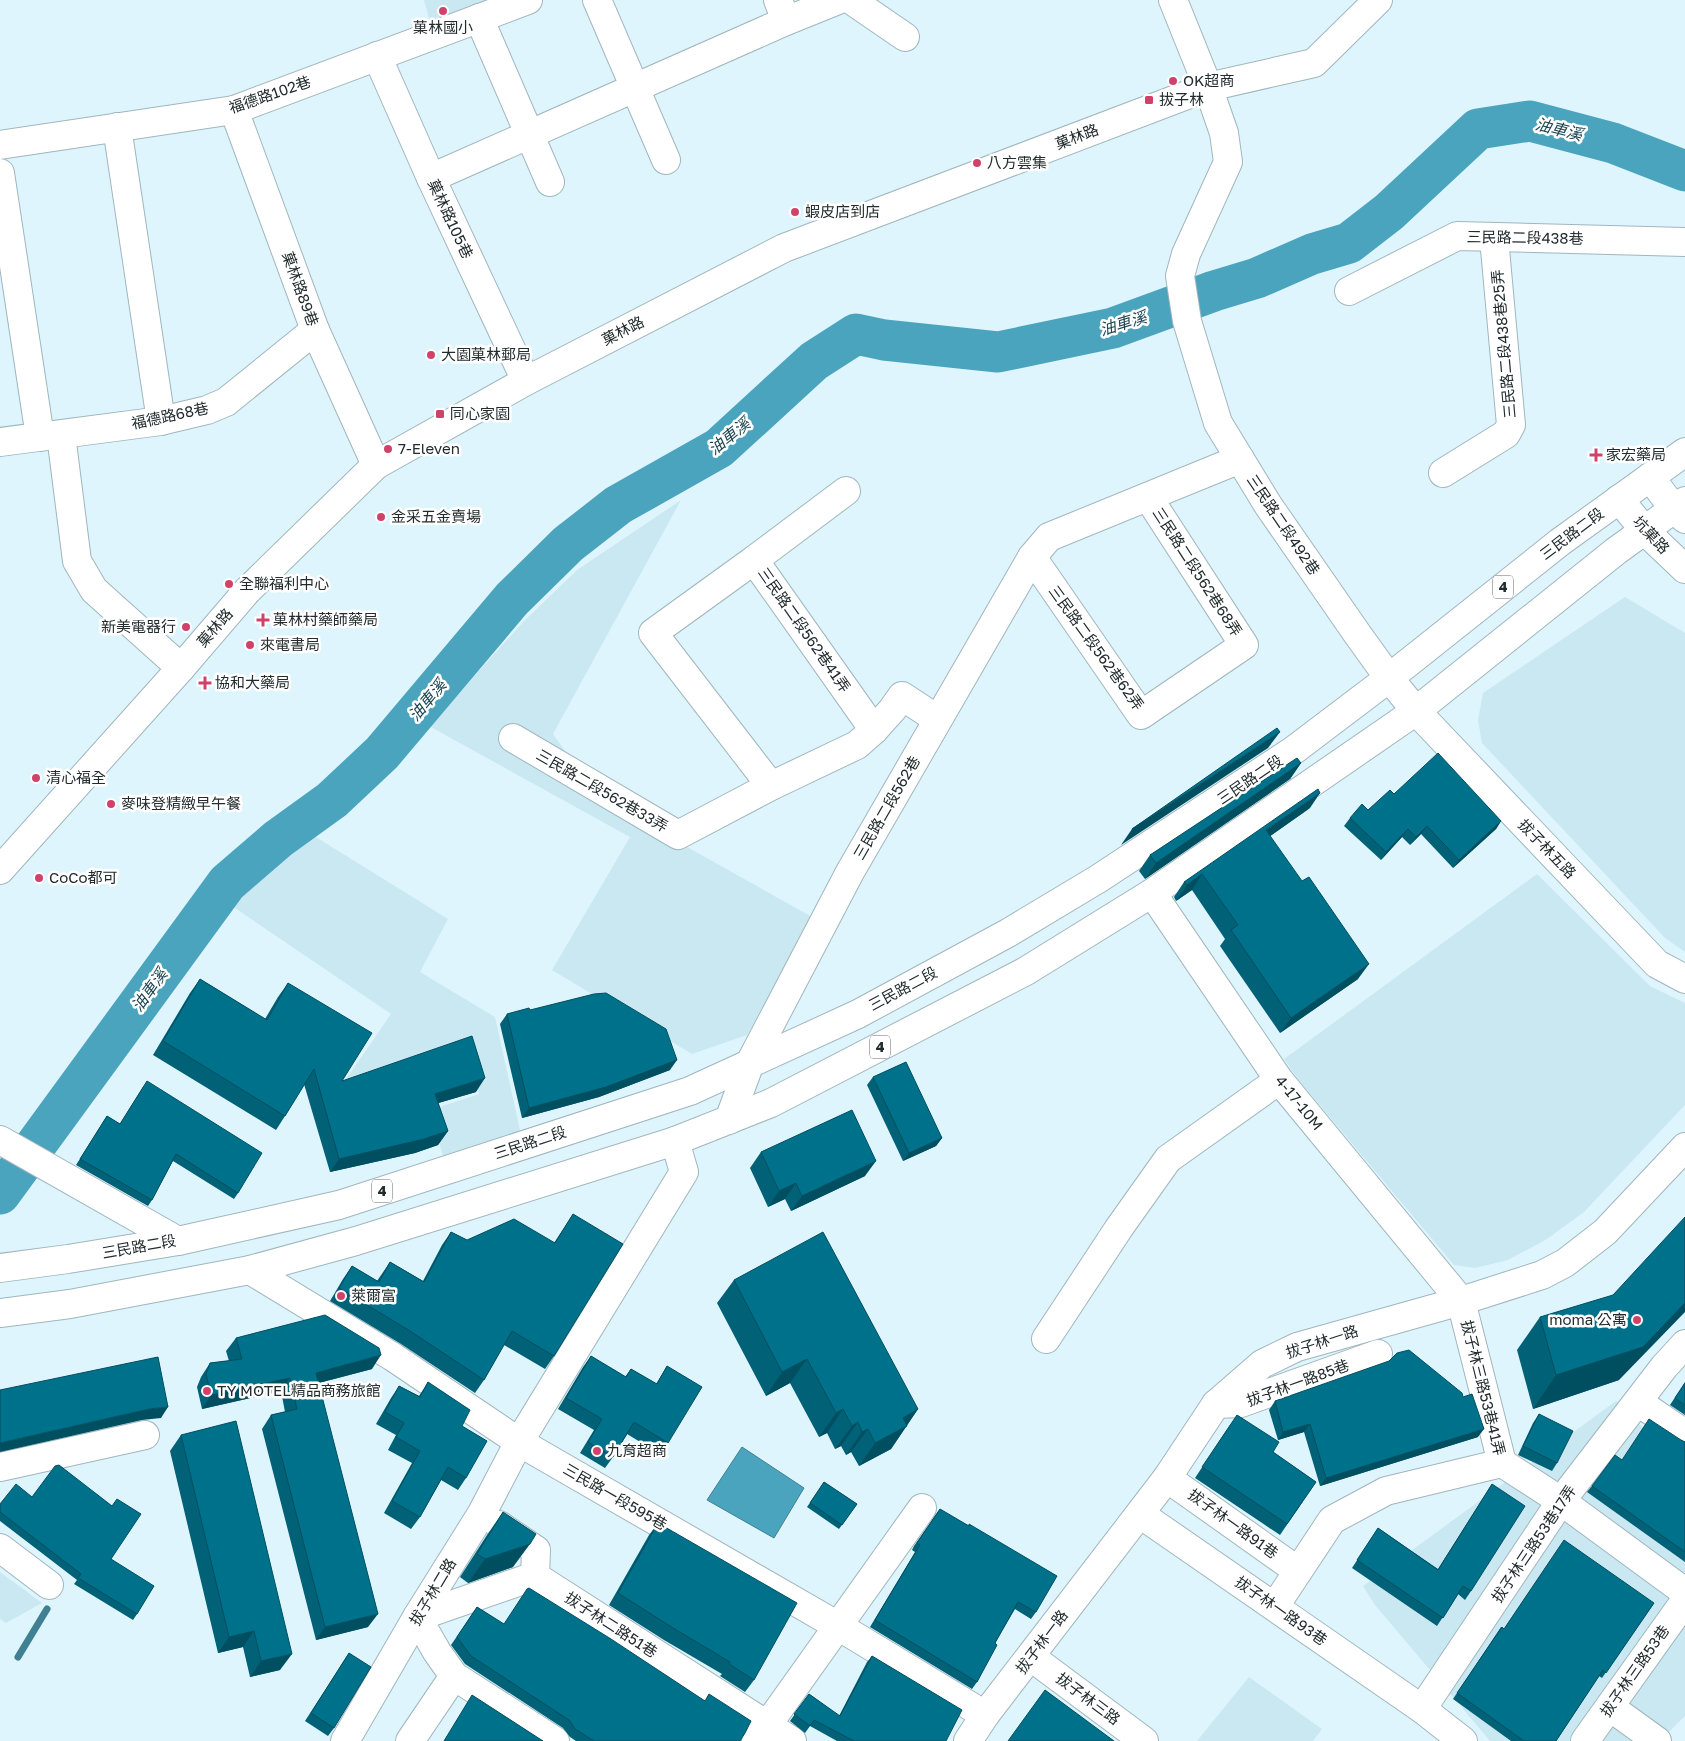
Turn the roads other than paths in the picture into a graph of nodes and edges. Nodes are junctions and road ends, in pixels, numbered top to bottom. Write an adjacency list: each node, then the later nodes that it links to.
1 (528, 0): 8 (street, 福德路102巷)
2 (597, 0): 12 (street)
3 (838, 0): 7 (street)
4 (852, 0): 9 (street)
5 (1173, 0): 11 (street)
6 (1378, 0): 11 (street, 菓林路)
7 (782, 10): 12 (street)
8 (479, 18): 10 (street, 福德路102巷); 15 (street)
9 (905, 37)
10 (377, 56): 13 (street, 福德路102巷); 19 (street, 菓林路105巷)
11 (1208, 87): 25 (street, 菓林路); 30 (street, 三民路二段492巷)
12 (634, 88): 15 (street); 17 (street)
13 (234, 110): 14 (street, 福德路102巷); 24 (street, 菓林路89巷)
14 (117, 127): 16 (street, 福德路102巷); 26 (street)
15 (529, 134): 19 (street); 20 (street)
16 (0, 146)
17 (666, 160)
18 (0, 172): 27 (street)
19 (431, 178): 25 (street, 菓林路105巷)
20 (550, 182)
21 (1494, 238): 22 (street, 三民路二段438巷); 23 (street, 三民路二段438巷); 32 (street, 三民路二段438巷25弄)
22 (1685, 242)
23 (1349, 291)
24 (315, 330): 26 (street, 福德路68巷); 31 (street, 菓林路89巷)
25 (526, 381): 31 (street, 菓林路)
26 (161, 421): 27 (street, 福德路68巷)
27 (50, 436): 28 (street, 福德路68巷); 42 (street)
28 (0, 442)
29 (1685, 452): 33 (street, 三民路二段 / 4)
30 (1240, 459): 35 (street, 三民路二段562巷); 43 (street, 三民路二段492巷)
31 (376, 465): 42 (street, 菓林路)
32 (1443, 473)
33 (1650, 477): 36 (street, 三民路二段 / 4); 37 (street)
34 (846, 491): 40 (street)
35 (1148, 497): 39 (street, 三民路二段562巷); 44 (street, 三民路二段562巷68弄)
36 (1620, 499): 38 (street, 坑菓路); 43 (street, 三民路二段 / 4)
37 (1681, 510): 38 (street, 4)
38 (1646, 531): 41 (street, 坑菓路); 45 (street, 4)
39 (1032, 557): 44 (street, 三民路二段562巷62弄); 46 (street, 三民路二段562巷)
40 (754, 560): 47 (street, 三民路二段562巷41弄); 49 (street, 三民路二段562巷41弄)
41 (1685, 569)
42 (181, 668): 50 (street, 菓林路)
43 (1389, 678): 45 (street, 三民路二段492巷); 53 (street, 三民路二段 / 4)
44 (1193, 680)
45 (1416, 711): 51 (street, 4); 52 (street, 拔子林五路)
46 (937, 719): 47 (street, 三民路二段562巷33弄); 53 (street, 三民路二段562巷)
47 (874, 730): 49 (street, 三民路二段562巷33弄)
48 (513, 738): 49 (street, 三民路二段562巷33弄)
49 (771, 786)
50 (0, 870)
51 (1152, 893): 54 (street, 4-17-10M); 55 (street, 4)
52 (1685, 978)
53 (750, 1063): 55 (street, 三民路二段562巷); 59 (street, 三民路二段 / 4)
54 (1279, 1080): 62 (street, 4-17-10M); 64 (street)
55 (728, 1120): 57 (street, 4)
56 (0, 1140): 59 (street)
57 (676, 1141): 61 (street, 4); 71 (street, 拔子林二路)
58 (1685, 1147): 62 (street, 拔子林一路)
59 (178, 1240): 60 (street, 三民路二段 / 4)
60 (0, 1268)
61 (250, 1270): 63 (street, 4); 71 (street, 三民路一段595巷)
62 (1461, 1301): 68 (street, 拔子林一路); 72 (street, 拔子林三路53巷41弄)
63 (0, 1313)
64 (1046, 1340)
65 (1685, 1344): 67 (street, 拔子林三路53巷17弄)
66 (1378, 1354): 68 (street, 拔子林一路85巷)
67 (1638, 1402): 69 (street); 75 (street, 拔子林三路53巷17弄)
68 (1216, 1404): 74 (street, 拔子林一路)
69 (1685, 1434)
70 (145, 1435): 73 (street)
71 (519, 1442): 77 (street, 拔子林二路); 87 (street, 三民路一段595巷)
72 (1502, 1463): 75 (street, 拔子林三路53巷41弄); 80 (street)
73 (0, 1467)
74 (1168, 1478): 78 (street, 拔子林一路); 80 (street, 拔子林一路91巷)
75 (1561, 1501): 83 (street, 拔子林三路53巷41弄); 91 (street, 拔子林三路53巷17弄)
76 (922, 1508): 87 (street)
77 (482, 1513): 81 (street); 86 (street, 拔子林二路)
78 (1140, 1514): 85 (street, 拔子林一路93巷); 88 (street, 拔子林一路)
79 (0, 1548): 82 (street)
80 (1298, 1571): 85 (street)
81 (535, 1576): 86 (street); 93 (street, 拔子林二路51巷)
82 (49, 1585)
83 (1685, 1592)
84 (1685, 1601): 90 (street, 拔子林三路53巷)
85 (1275, 1606): 91 (street, 拔子林一路93巷)
86 (417, 1617): 89 (street); 94 (street, 拔子林二路)
87 (838, 1626): 92 (street, 三民路一段595巷); 93 (street)
88 (1031, 1657): 92 (street, 拔子林一路); 99 (street, 拔子林三路)
89 (454, 1676): 95 (street); 96 (street)
90 (1610, 1707): 101 (street, 拔子林三路53巷); 102 (street)
91 (1422, 1709): 100 (street)
92 (985, 1714): 98 (street, 拔子林一路)
93 (762, 1733): 97 (street, 拔子林二路51巷)
94 (345, 1741)
95 (410, 1741)
96 (555, 1741)
97 (792, 1741)
98 (968, 1741)
99 (1144, 1741)
100 (1463, 1741)
101 (1586, 1741)
102 (1657, 1741)

